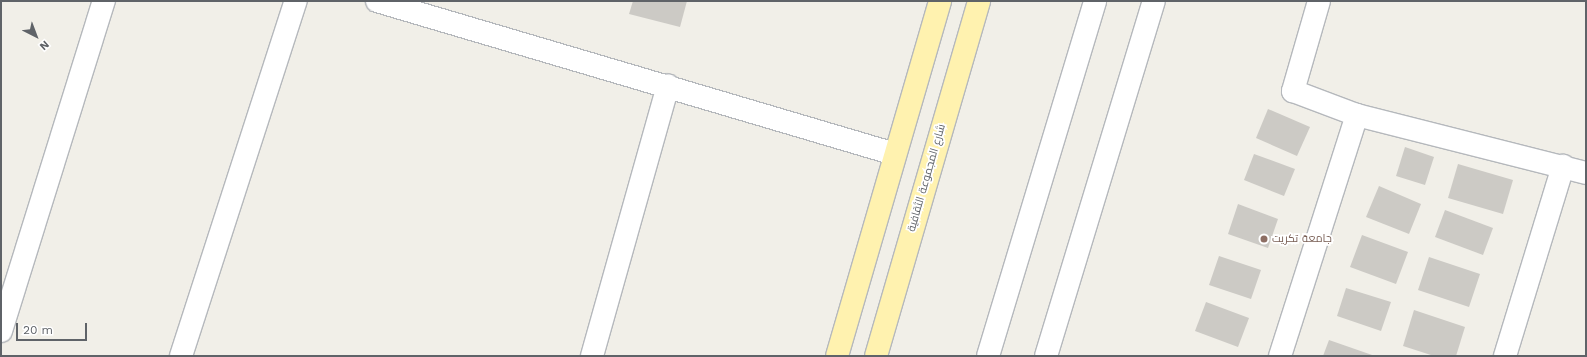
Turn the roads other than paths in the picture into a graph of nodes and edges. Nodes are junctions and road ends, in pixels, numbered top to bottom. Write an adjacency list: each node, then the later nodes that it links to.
1 (104, 1): 14 (street)
2 (296, 1): 15 (street)
3 (377, 1): 9 (street)
4 (940, 1): 11 (main road)
5 (979, 1): 18 (main road, شارع المجموعة الثقافية)
6 (1095, 1): 19 (street)
7 (1154, 1): 20 (street)
8 (1319, 1): 10 (street)
9 (668, 85): 11 (street); 16 (street)
10 (1357, 115): 12 (street); 21 (street)
11 (895, 154): 17 (main road)
12 (1563, 166): 13 (street); 22 (street)
13 (1586, 173)
14 (1, 331)
15 (182, 356)
16 (592, 356)
17 (837, 356)
18 (876, 356)
19 (988, 356)
20 (1046, 356)
21 (1280, 356)
22 (1505, 356)

